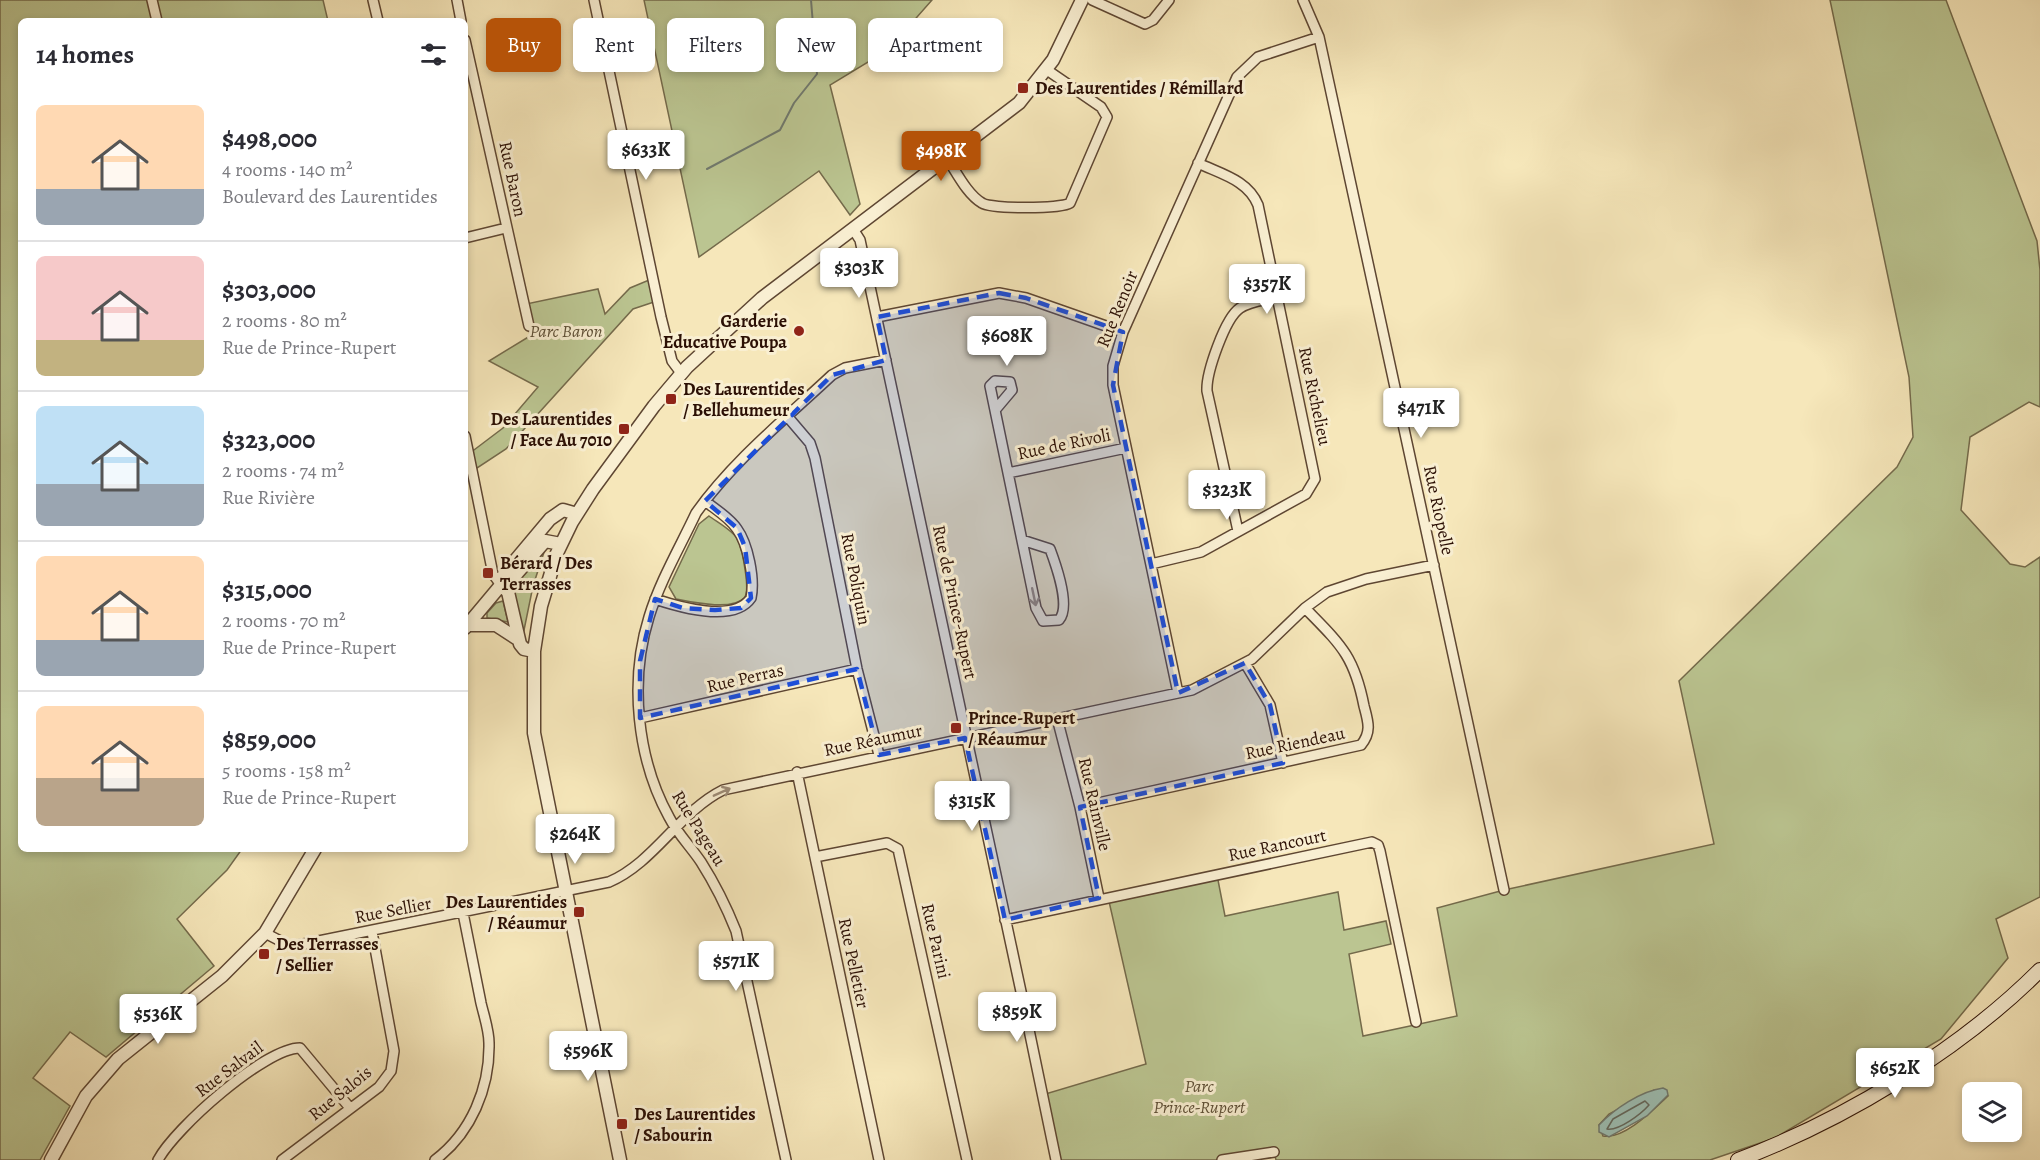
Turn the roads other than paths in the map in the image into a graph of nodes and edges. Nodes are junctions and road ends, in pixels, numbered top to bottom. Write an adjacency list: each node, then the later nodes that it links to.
1 (152, 0): 9 (street)
2 (373, 0): 10 (street)
3 (457, 0): 11 (street)
4 (594, 0): 25 (street)
5 (1082, 0): 14 (street)
6 (1092, 0): 7 (street)
7 (1169, 0)
8 (1303, 0): 12 (street, Rue Riopelle)
9 (156, 18)
10 (377, 18)
11 (460, 18)
12 (1319, 37): 16 (street, Rue Renoir); 37 (street, Rue Riopelle)
13 (468, 54): 17 (street, Rue Baron)
14 (1047, 70): 15 (street); 15 (street)
15 (948, 158): 18 (street)
16 (1198, 163): 20 (street, Rue Richelieu); 23 (street, Rue Renoir)
17 (506, 228): 19 (street); 22 (street, Rue Baron)
18 (853, 229): 21 (street, Rue de Prince-Rupert); 25 (street)
19 (468, 237)
20 (1277, 297): 33 (street); 33 (street, Rue Richelieu)
21 (877, 317): 23 (street); 24 (street, Rue de Prince-Rupert)
22 (529, 326)
23 (1123, 332): 28 (street, Rue Renoir)
24 (886, 360): 27 (street, Rue Pageau); 50 (street, Rue de Prince-Rupert)
25 (681, 373): 32 (street)
26 (996, 409): 30 (street)
27 (787, 416): 31 (street, Rue Pageau); 46 (street, Rue Poliquin)
28 (1126, 448): 30 (street, Rue de Rivoli); 36 (street, Rue Renoir)
29 (468, 451): 38 (street)
30 (1008, 473): 34 (street)
31 (705, 501): 39 (street, Rue Pageau); 39 (street)
32 (577, 514): 35 (street); 38 (street)
33 (1238, 531): 36 (street)
34 (1022, 540): 34 (street, one-way to 34)
35 (561, 544): 38 (street); 44 (street)
36 (1151, 564): 47 (street, Rue Renoir)
37 (1434, 565): 40 (street, Rue Réaumur); 58 (street, Rue Riopelle)
38 (501, 585): 41 (street); 43 (street)
39 (655, 599): 48 (street, Rue Pageau)
40 (1305, 608): 45 (street, Rue Réaumur); 52 (street, Rue Riendeau)
41 (468, 625)
42 (468, 627): 43 (street)
43 (519, 640): 44 (street)
44 (534, 651): 59 (street)
45 (1245, 663): 47 (street, Rue Réaumur); 52 (street)
46 (857, 669): 48 (street, Rue Perras); 51 (street, Rue Poliquin)
47 (1178, 693): 49 (street, Rue Réaumur)
48 (640, 718): 55 (street, Rue Pageau)
49 (1057, 718): 50 (street, Rue Réaumur); 54 (street, Rue Rainville)
50 (965, 738): 51 (street, Rue Réaumur); 62 (street, Rue de Prince-Rupert)
51 (879, 755): 53 (street, Rue Réaumur)
52 (1283, 764): 54 (street, Rue Riendeau)
53 (797, 772): 55 (street, Rue Réaumur, one-way to 53); 57 (street, Rue Pelletier)
54 (1080, 807): 60 (street, Rue Rainville)
55 (675, 827): 59 (street, Rue Réaumur); 76 (street, Rue Pageau)
56 (313, 852): 64 (street)
57 (815, 857): 77 (street, Rue Pelletier); 78 (street, Rue Parini)
58 (1504, 890)
59 (565, 892): 61 (street, Rue Sellier); 75 (street)
60 (1099, 898): 62 (street, Rue Rancourt); 68 (street, Rue Rancourt)
61 (463, 913): 63 (street, Rue Sellier); 74 (street)
62 (1005, 920): 79 (street, Rue de Prince-Rupert)
63 (372, 932): 64 (street, Rue Sellier); 69 (street, Rue Salois)
64 (265, 933): 71 (street)
65 (2040, 970): 67 (main road)
66 (2040, 977): 67 (main road)
67 (2022, 988): 81 (main road)
68 (1416, 1022)
69 (350, 1108): 72 (street, Rue Salvail); 73 (street, Rue Salois)
70 (1274, 1152): 80 (street)
71 (51, 1160)
72 (158, 1160)
73 (282, 1160)
74 (435, 1160)
75 (620, 1160)
76 (786, 1160)
77 (879, 1160)
78 (968, 1160)
79 (1056, 1160)
80 (1222, 1160)
81 (1738, 1160)

